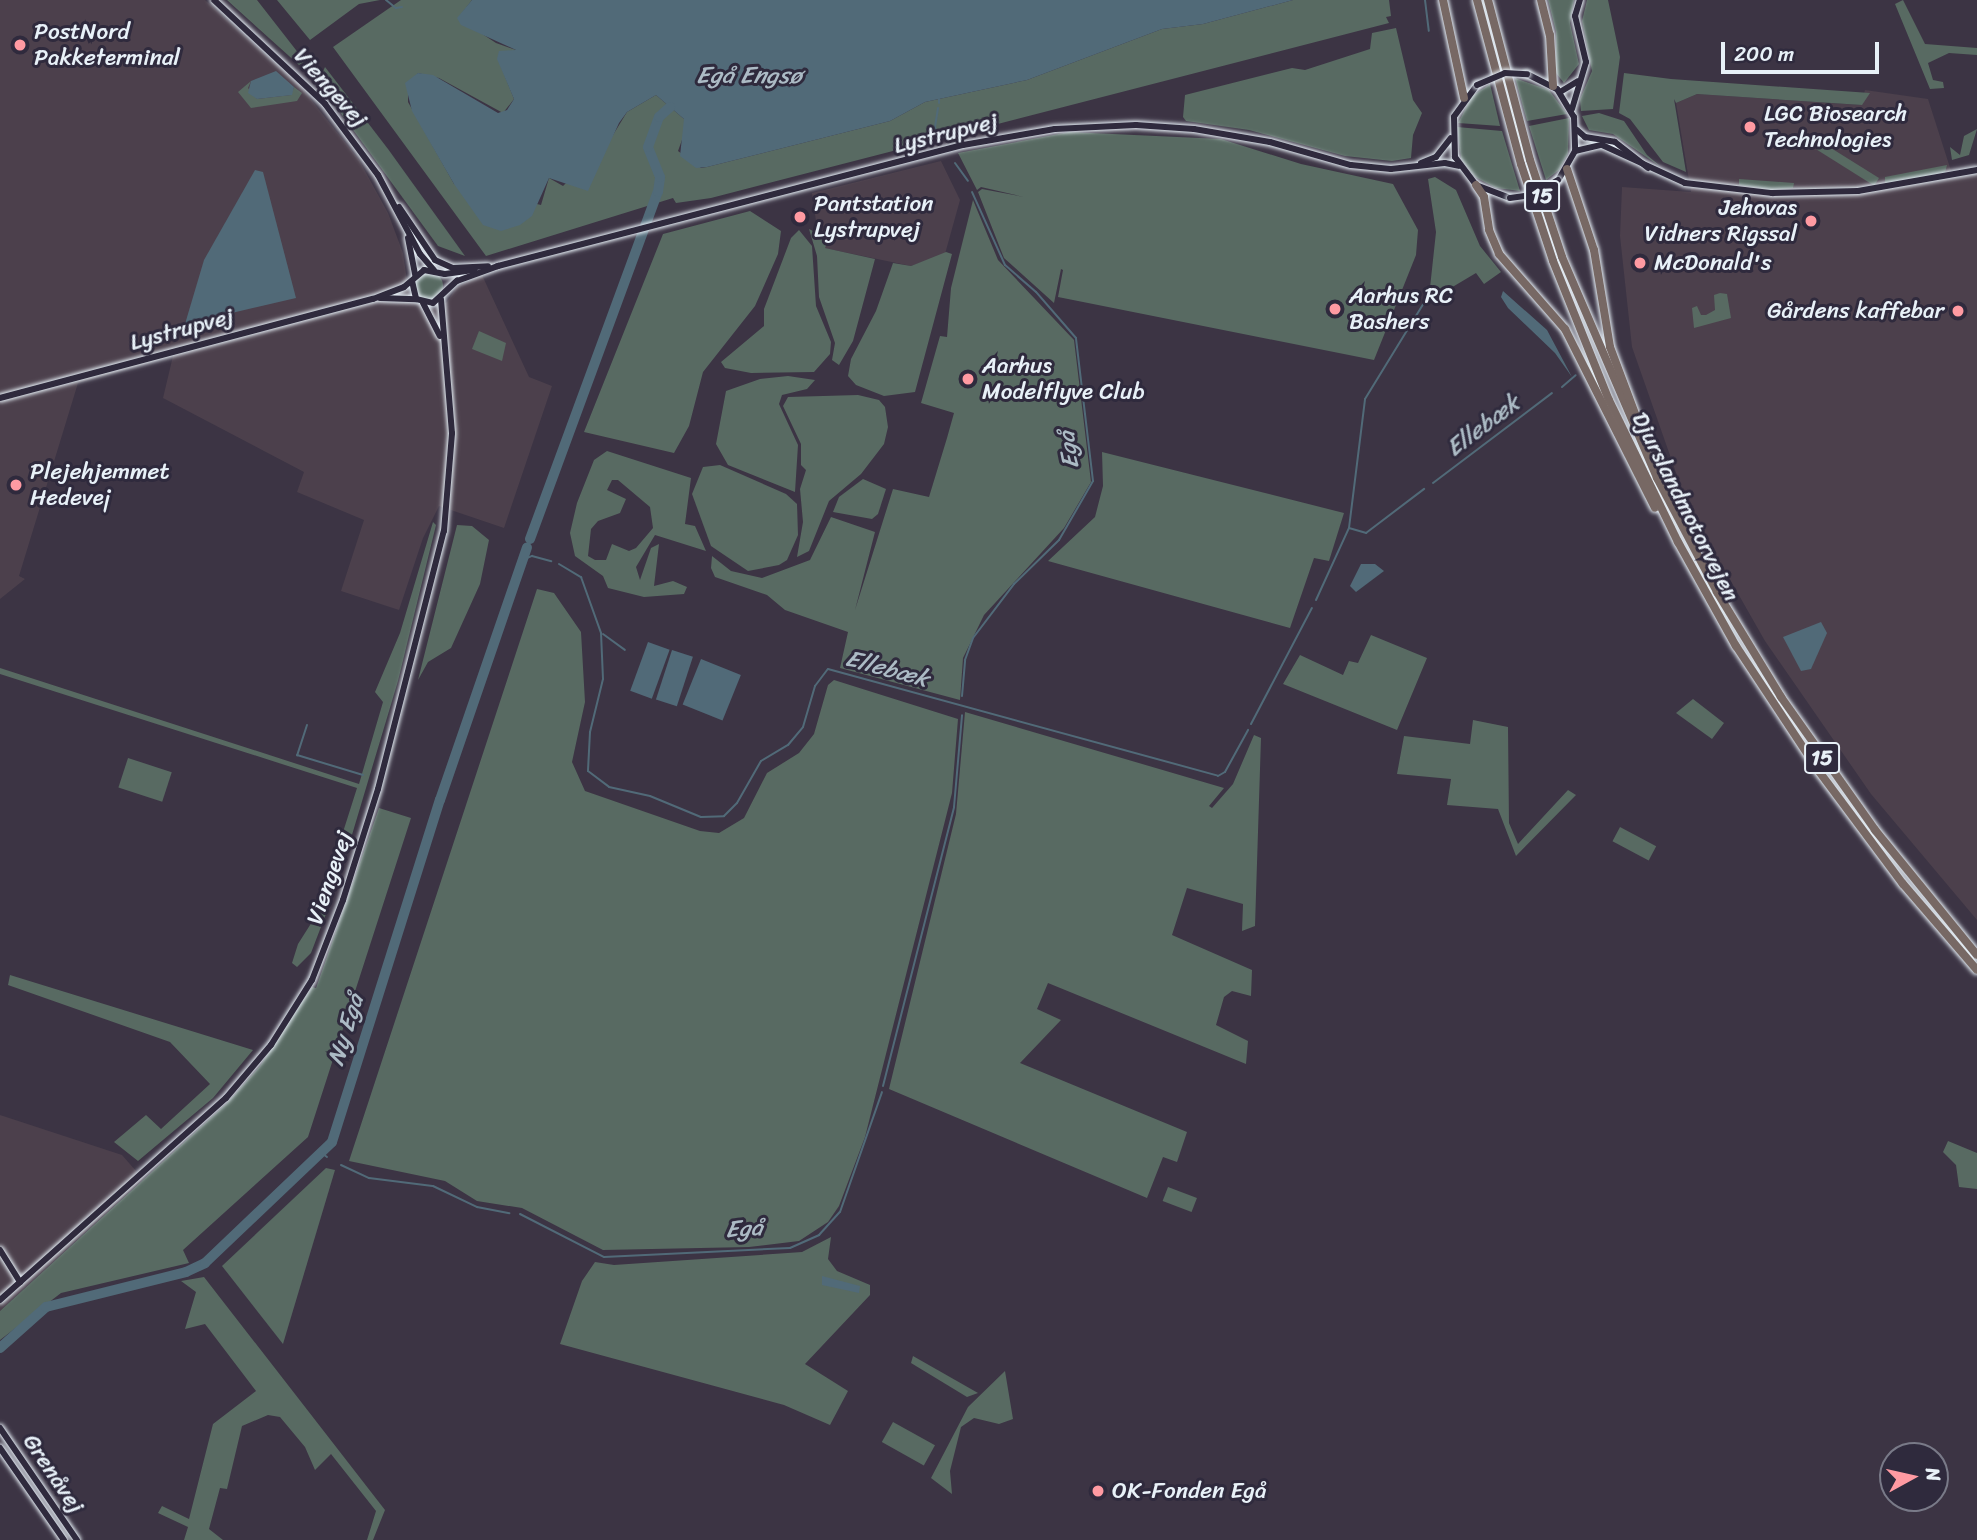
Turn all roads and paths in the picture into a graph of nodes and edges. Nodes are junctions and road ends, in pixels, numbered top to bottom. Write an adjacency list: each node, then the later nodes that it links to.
1 (214, 0): 20 (street, Viengevej)
2 (1443, 0): 9 (highway)
3 (1477, 0): 31 (highway, Djurslandmotorvejen / 15)
4 (1488, 0): 30 (highway, Djurslandmotorvejen / 15)
5 (1541, 0): 8 (highway)
6 (1580, 0): 7 (street)
7 (1582, 77): 8 (street); 10 (street)
8 (1556, 89): 9 (street, bridge); 10 (street)
9 (1464, 98): 12 (street)
10 (1572, 111): 11 (street)
11 (1577, 130): 13 (street); 17 (street)
12 (1451, 138): 14 (street); 15 (street, Lystrupvej)
13 (1575, 151): 16 (street); 17 (street)
14 (1459, 166): 15 (street, Lystrupvej); 19 (street)
15 (1409, 167): 22 (street, Lystrupvej)
16 (1567, 169): 19 (street, bridge); 30 (highway)
17 (1650, 169): 18 (street)
18 (1977, 170)
19 (1476, 185): 31 (highway)
20 (384, 186): 21 (street, Viengevej); 22 (street)
21 (400, 216): 23 (street, Viengevej); 24 (street, Viengevej)
22 (494, 266): 23 (street, Lystrupvej); 25 (street, Lystrupvej)
23 (436, 271): 24 (street, Lystrupvej); 25 (street, Viengevej)
24 (413, 279): 26 (street, Lystrupvej); 27 (street, Viengevej)
25 (443, 296): 27 (street, Lystrupvej); 28 (street, Viengevej)
26 (373, 299): 27 (street, Lystrupvej); 29 (street, Lystrupvej)
27 (420, 301): 28 (street, Viengevej)
28 (444, 348): 35 (street, Viengevej)
29 (0, 398)
30 (1691, 544): 32 (highway, Djurslandmotorvejen / 15)
31 (1737, 646): 33 (highway, Djurslandmotorvejen / 15)
32 (1977, 956)
33 (1977, 970)
34 (0, 1250): 35 (street)
35 (20, 1282): 36 (street, Viengevej)
36 (0, 1300)
37 (0, 1428): 40 (street, Grenåvej)
38 (0, 1448): 39 (street, Grenåvej)
39 (64, 1540)
40 (76, 1540)

